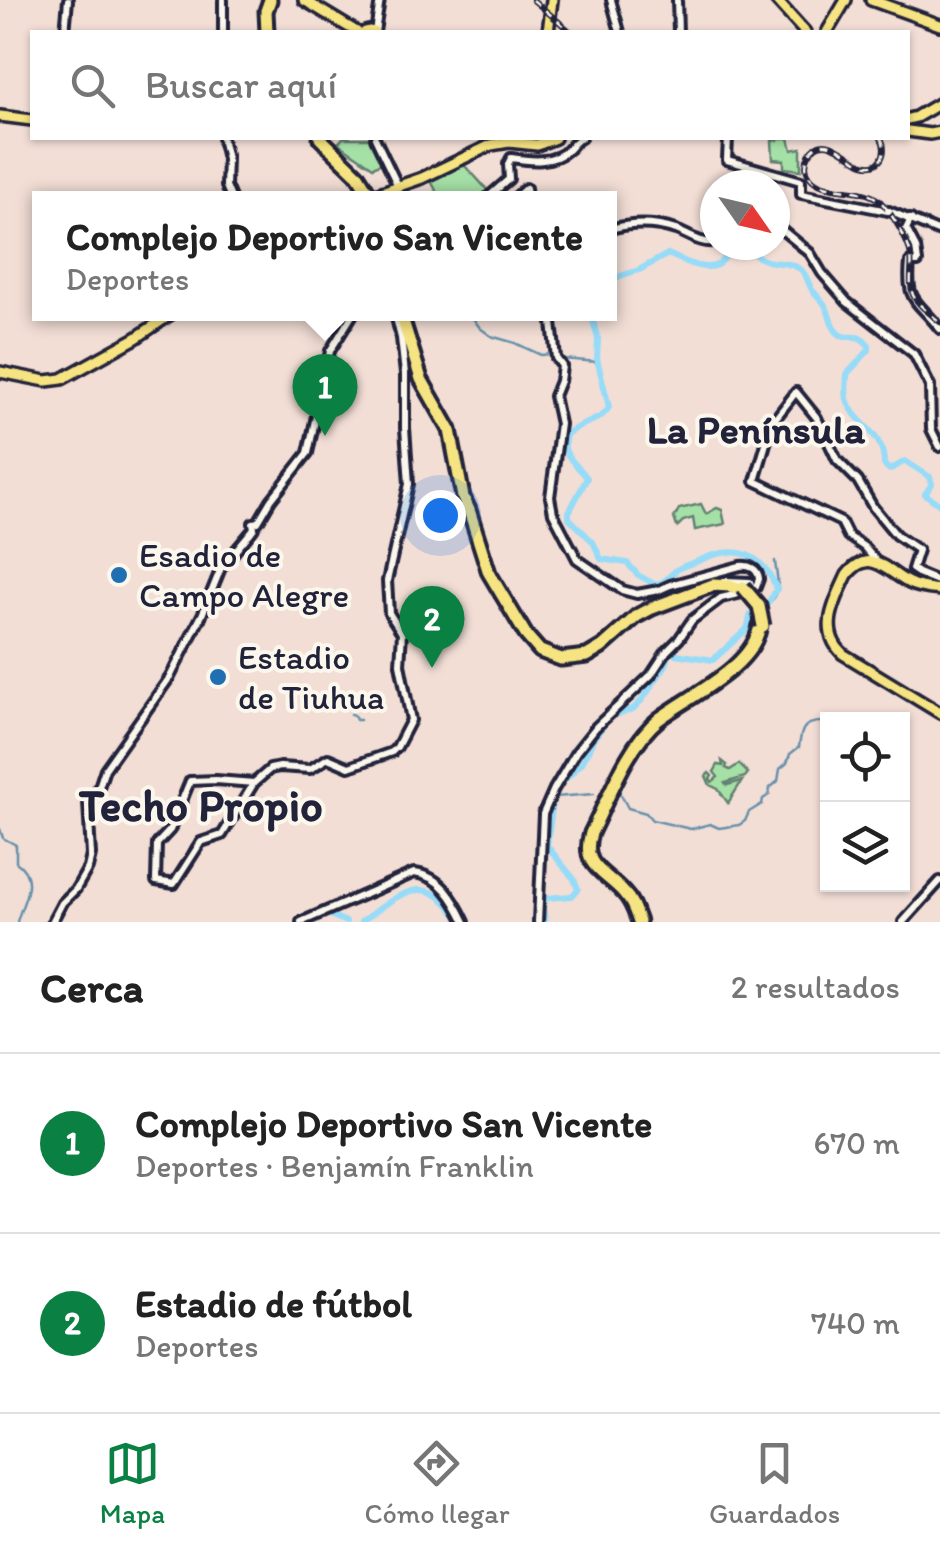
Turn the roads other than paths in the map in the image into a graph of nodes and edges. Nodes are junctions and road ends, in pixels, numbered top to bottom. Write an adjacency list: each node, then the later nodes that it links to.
1 (68, 0): 14 (street)
2 (223, 0): 15 (street)
3 (268, 0): 13 (highway)
4 (379, 0): 17 (street)
5 (610, 0): 19 (street)
6 (677, 0): 20 (street)
7 (776, 0): 21 (main road)
8 (847, 0): 22 (main road)
9 (871, 0): 12 (main road)
10 (309, 1): 16 (main road)
11 (548, 2): 18 (main road)
12 (940, 25)
13 (266, 29)
14 (65, 30)
15 (222, 30)
16 (359, 30)
17 (370, 30)
18 (547, 30)
19 (619, 30)
20 (678, 30)
21 (803, 30)
22 (829, 30)
23 (933, 107): 26 (main road); 27 (main road)
24 (0, 115): 25 (main road)
25 (30, 118)
26 (910, 118)
27 (934, 130)
28 (222, 140): 37 (street)
29 (324, 140): 38 (highway)
30 (377, 140): 36 (street)
31 (508, 140): 33 (main road)
32 (508, 140): 36 (main road)
33 (545, 140)
34 (579, 140): 40 (street)
35 (728, 140): 41 (street)
36 (399, 185): 39 (main road)
37 (228, 191)
38 (371, 191)
39 (386, 191)
40 (496, 191)
41 (911, 220): 43 (street); 52 (street)
42 (617, 227): 45 (street)
43 (940, 232)
44 (790, 236): 54 (street)
45 (700, 241)
46 (158, 321): 53 (main road)
47 (349, 321): 62 (street)
48 (400, 321): 60 (street)
49 (401, 321): 57 (highway)
50 (402, 321): 57 (highway)
51 (553, 321): 57 (street)
52 (940, 329)
53 (0, 370)
54 (940, 447)
55 (874, 561): 56 (street); 58 (main road); 59 (main road)
56 (940, 582)
57 (743, 591): 65 (street); 66 (highway, bridge)
58 (940, 592): 59 (main road)
59 (940, 712)
60 (254, 783): 60 (street)
61 (940, 882): 67 (street)
62 (52, 922)
63 (301, 922): 64 (street)
64 (466, 922)
65 (538, 922)
66 (640, 922)
67 (904, 922)

